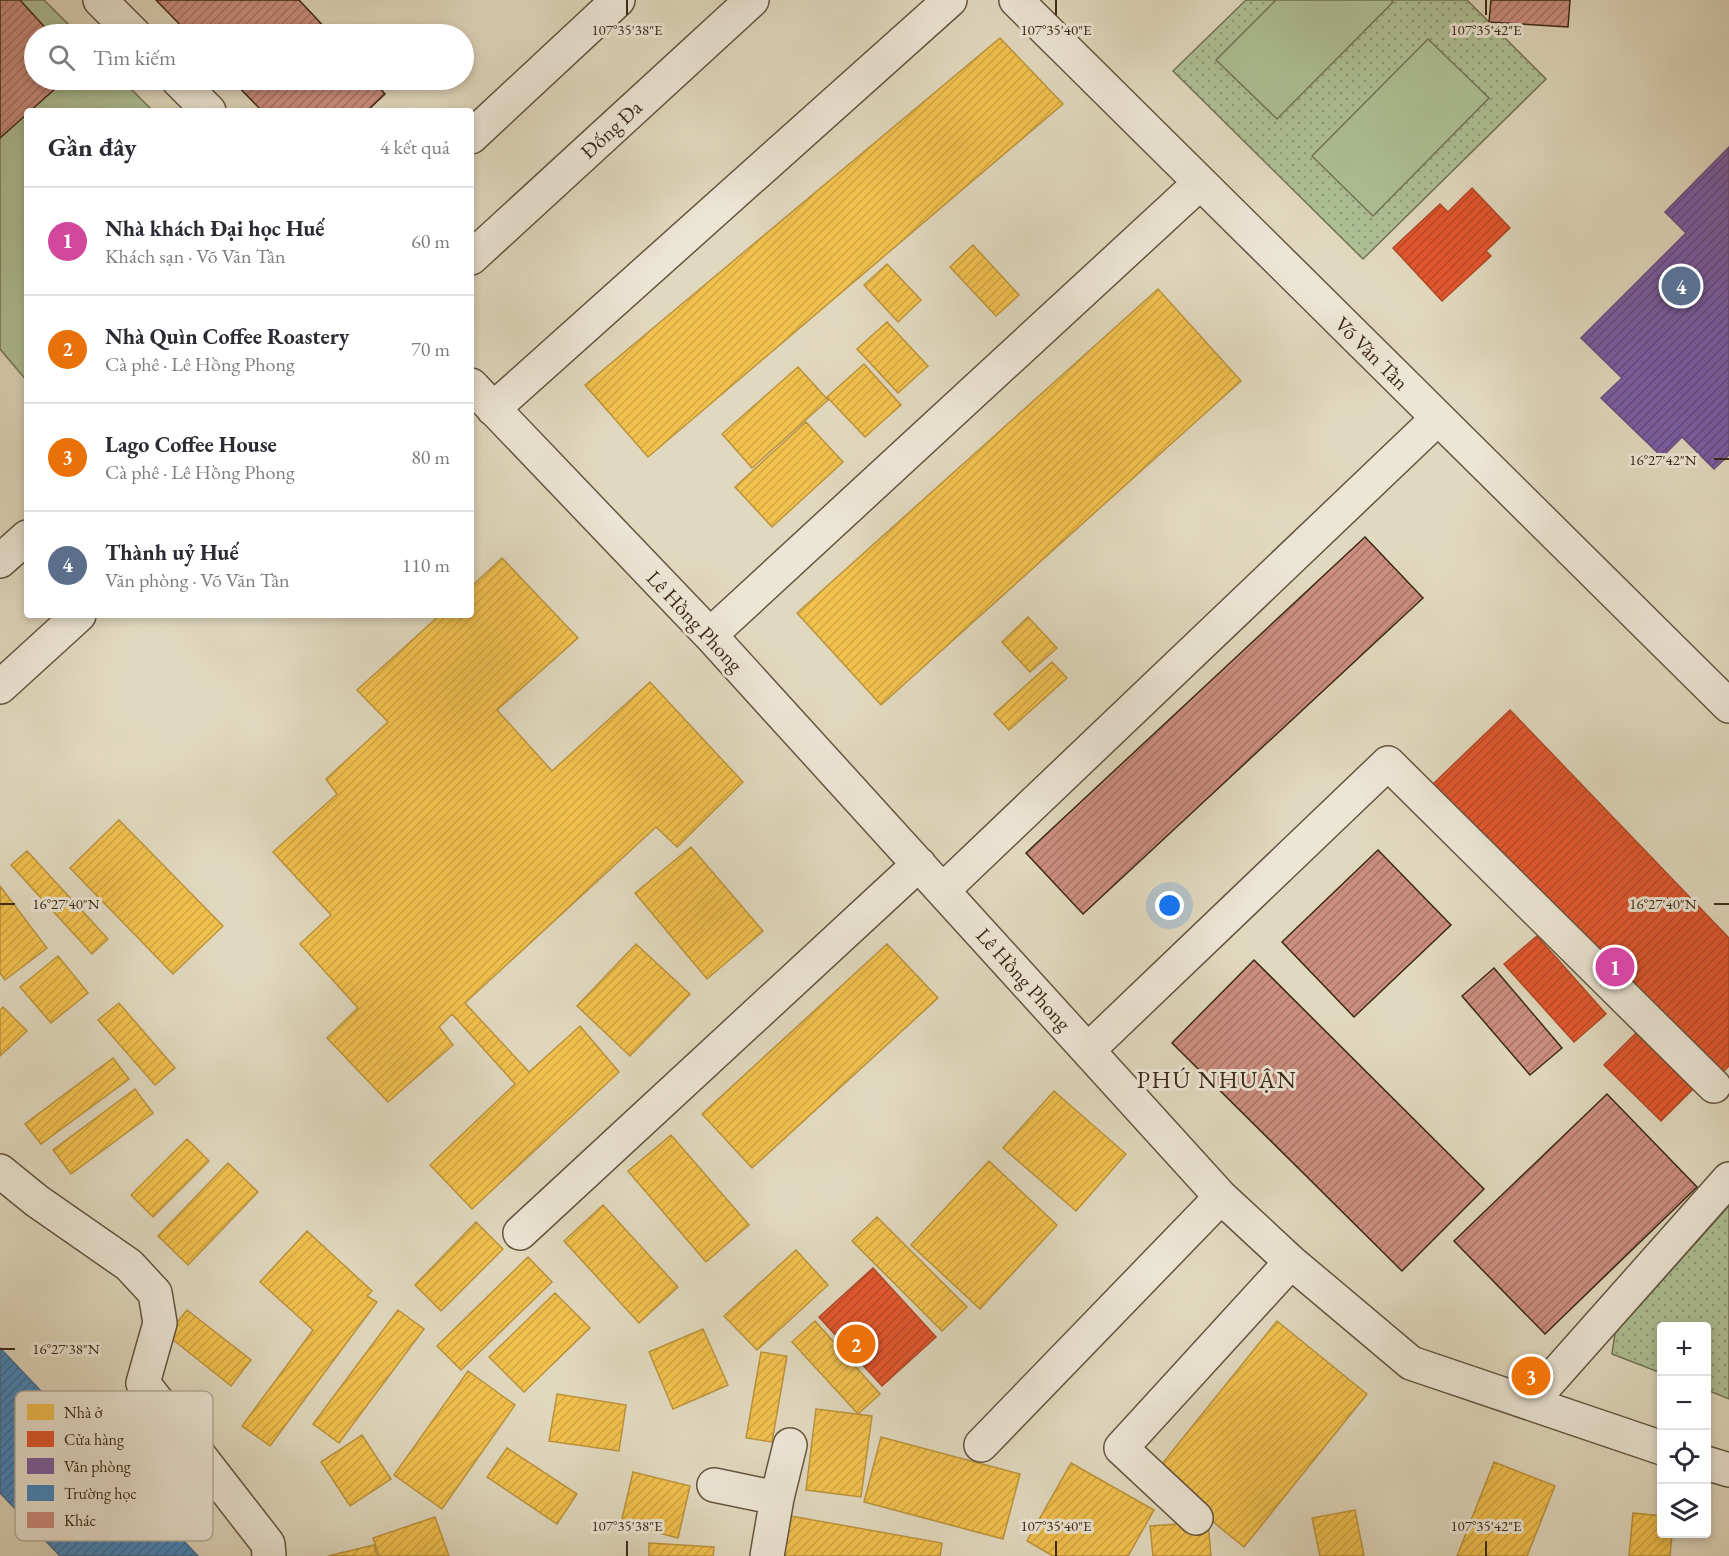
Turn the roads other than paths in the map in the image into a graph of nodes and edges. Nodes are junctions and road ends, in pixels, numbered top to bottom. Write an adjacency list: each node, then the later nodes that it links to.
1 (100, 0): 6 (street)
2 (618, 0): 9 (street)
3 (752, 0): 11 (street, Đống Đa)
4 (950, 0): 13 (street)
5 (1016, 0): 10 (street, Võ Văn Tần)
6 (124, 24)
7 (188, 90): 8 (street)
8 (206, 108)
9 (474, 134)
10 (1200, 183): 14 (street, Võ Văn Tần); 16 (street)
11 (474, 255)
12 (474, 388): 13 (street, Lê Hồng Phong)
13 (493, 409): 16 (street, Lê Hồng Phong)
14 (1438, 418): 18 (street, Võ Văn Tần); 20 (street)
15 (76, 618): 17 (street)
16 (710, 635): 19 (street, Lê Hồng Phong)
17 (0, 687)
18 (1729, 706)
19 (919, 864): 20 (street, Lê Hồng Phong); 26 (street)
20 (943, 890): 21 (street, Lê Hồng Phong)
21 (1088, 1050): 22 (street); 25 (street, Lê Hồng Phong)
22 (1714, 1086)
23 (0, 1171): 28 (street)
24 (1729, 1179): 29 (street)
25 (1221, 1197): 27 (street, Lê Hồng Phong); 31 (street)
26 (520, 1233)
27 (1291, 1262): 29 (street, Lê Hồng Phong); 38 (street)
28 (149, 1391)
29 (1530, 1403): 32 (street, Lê Hồng Phong)
30 (790, 1445): 37 (street)
31 (981, 1445)
32 (1657, 1446)
33 (1711, 1464): 34 (street)
34 (1729, 1470)
35 (213, 1473): 39 (street)
36 (714, 1485): 37 (street)
37 (777, 1498): 40 (street)
38 (1196, 1518)
39 (269, 1556)
40 (767, 1556)

